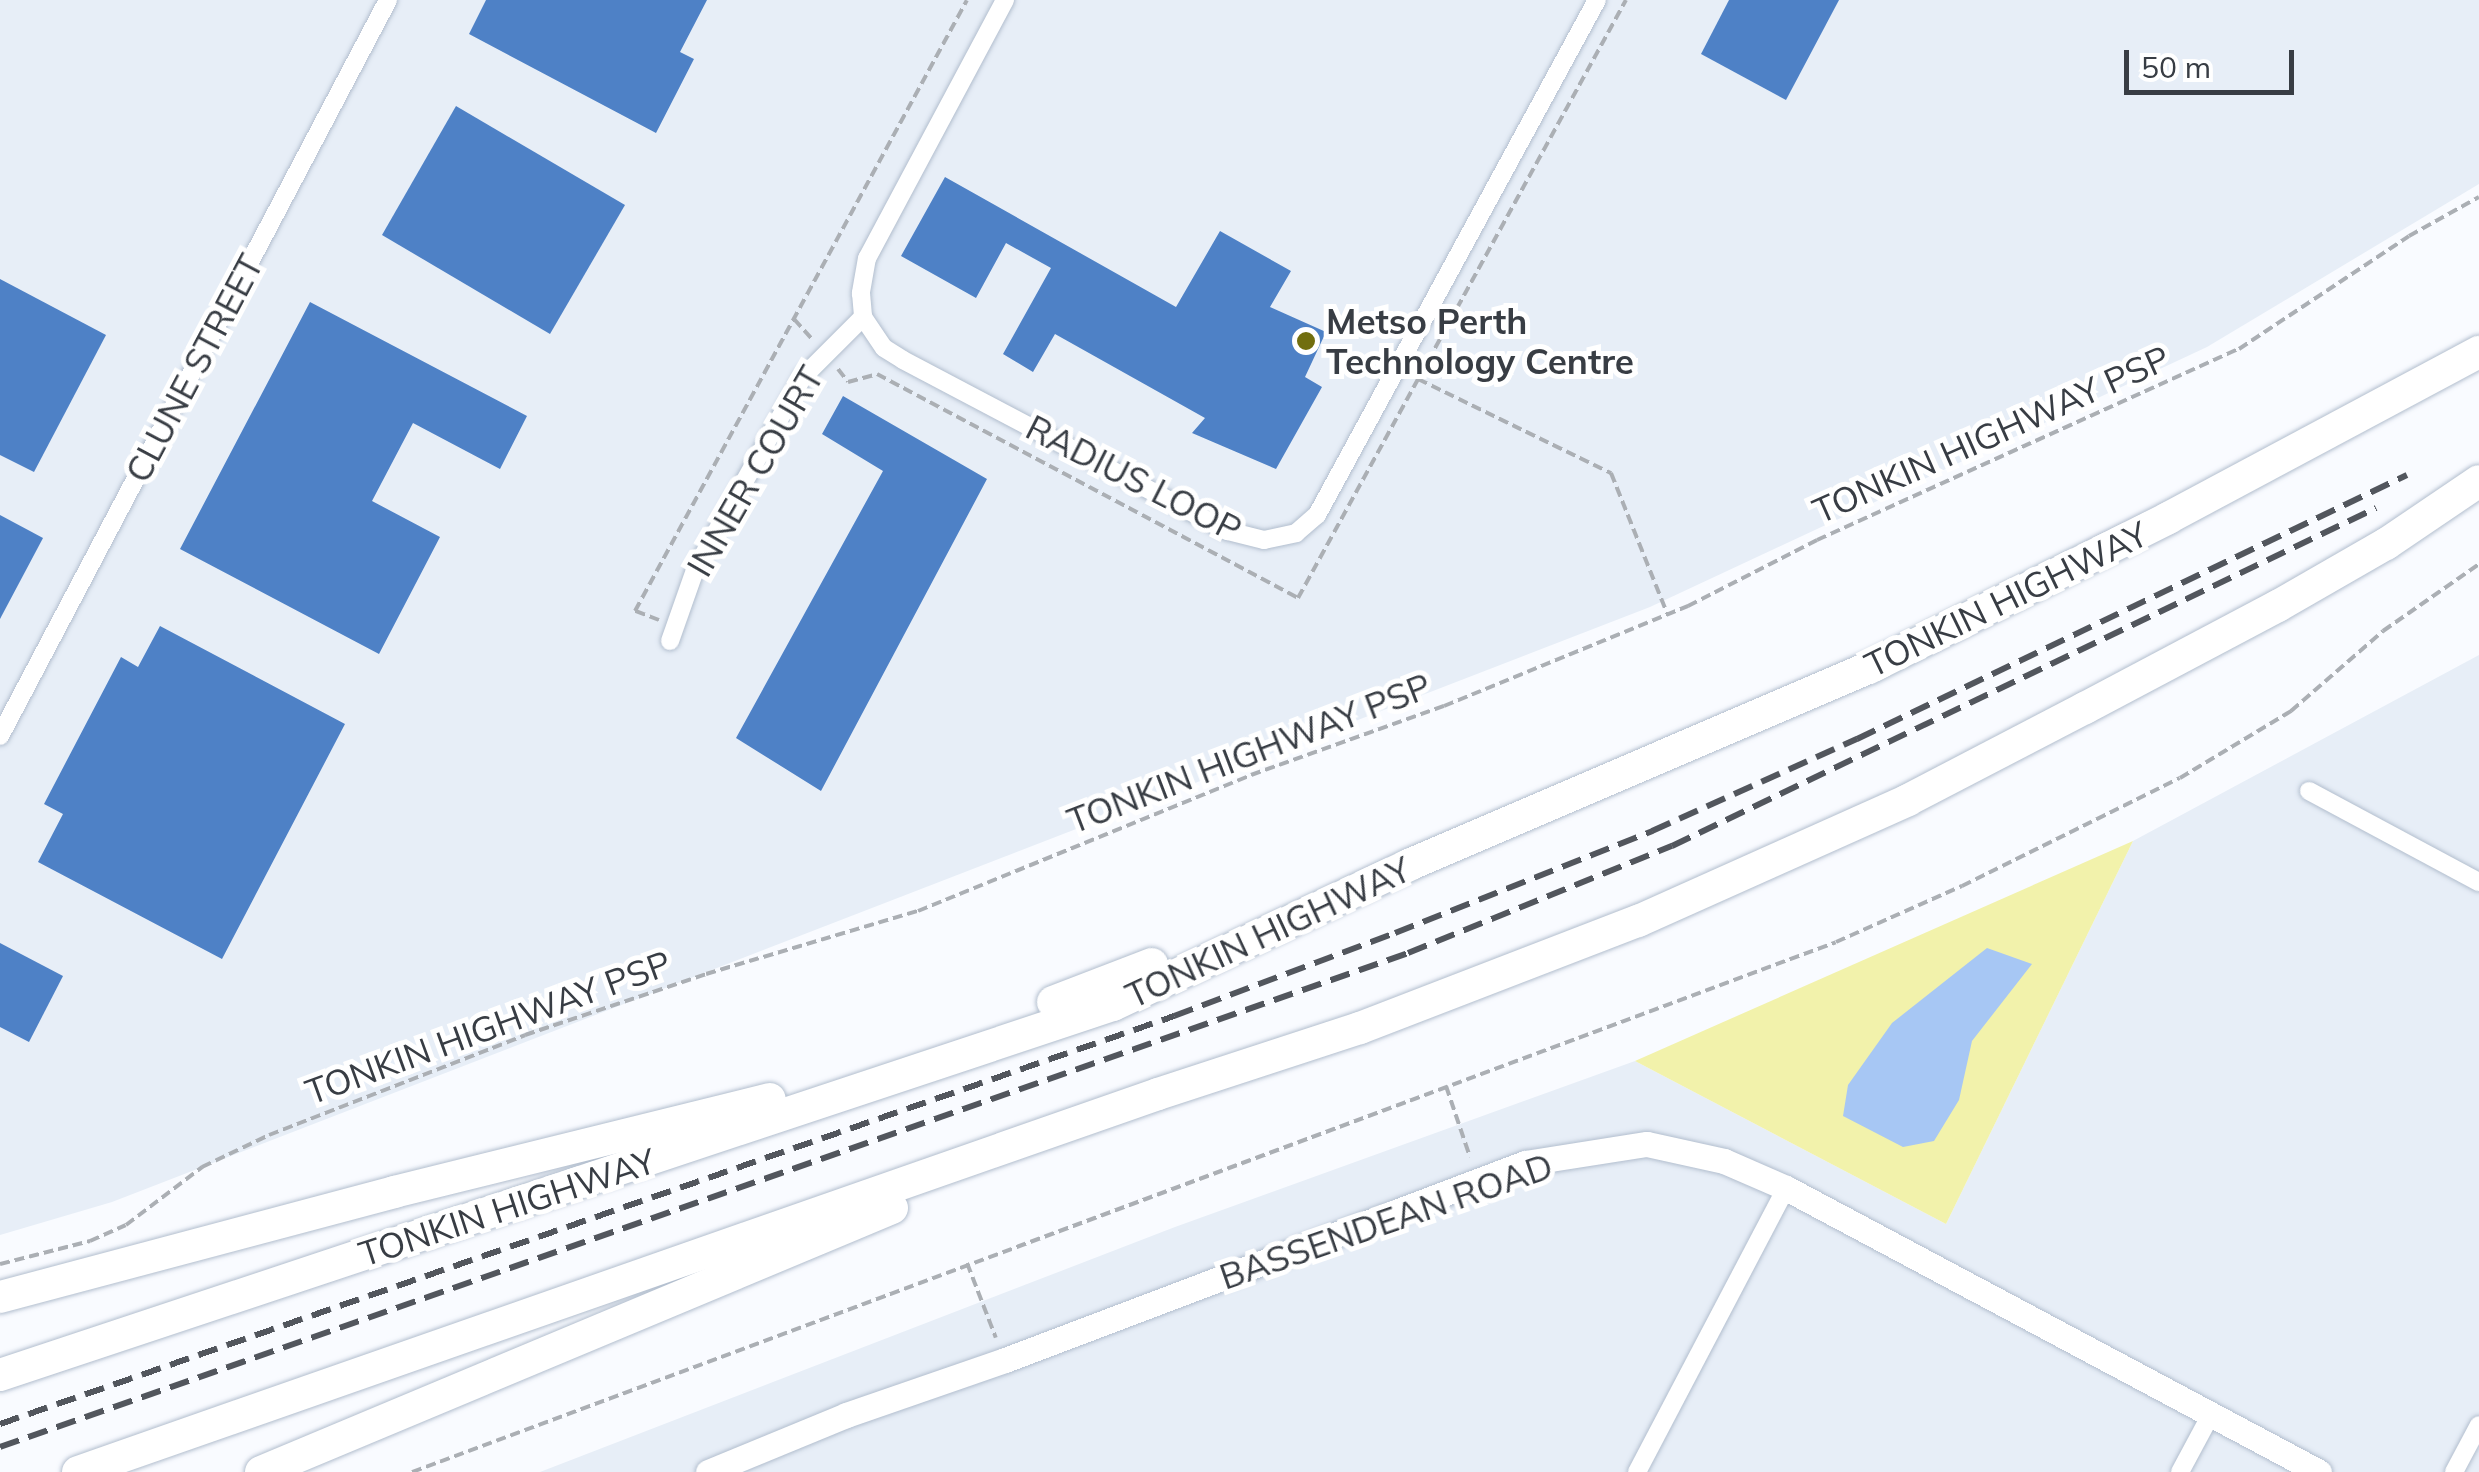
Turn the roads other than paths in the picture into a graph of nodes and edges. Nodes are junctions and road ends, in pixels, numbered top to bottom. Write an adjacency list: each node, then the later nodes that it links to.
1 (388, 0): 8 (street, CLUNE STREET)
2 (1005, 0): 4 (street)
3 (1597, 0): 4 (street, RADIUS LOOP)
4 (864, 317): 7 (street, INNER COURT)
5 (2479, 352): 11 (highway, TONKIN HIGHWAY)
6 (2479, 481): 13 (highway)
7 (672, 633)
8 (6, 711): 9 (street, CLUNE STREET)
9 (0, 736)
10 (2309, 792): 12 (street)
11 (1411, 864): 15 (highway); 16 (highway, TONKIN HIGHWAY)
12 (2479, 882)
13 (1158, 1094): 19 (highway); 20 (highway)
14 (1786, 1188): 17 (street, BASSENDEAN ROAD); 21 (street, BASSENDEAN ROAD); 22 (street)
15 (0, 1297)
16 (0, 1375)
17 (2210, 1416): 23 (street); 24 (street, BASSENDEAN ROAD)
18 (2479, 1425): 25 (street)
19 (78, 1472)
20 (260, 1472)
21 (708, 1472)
22 (1637, 1472)
23 (2180, 1472)
24 (2319, 1472)
25 (2454, 1472)

